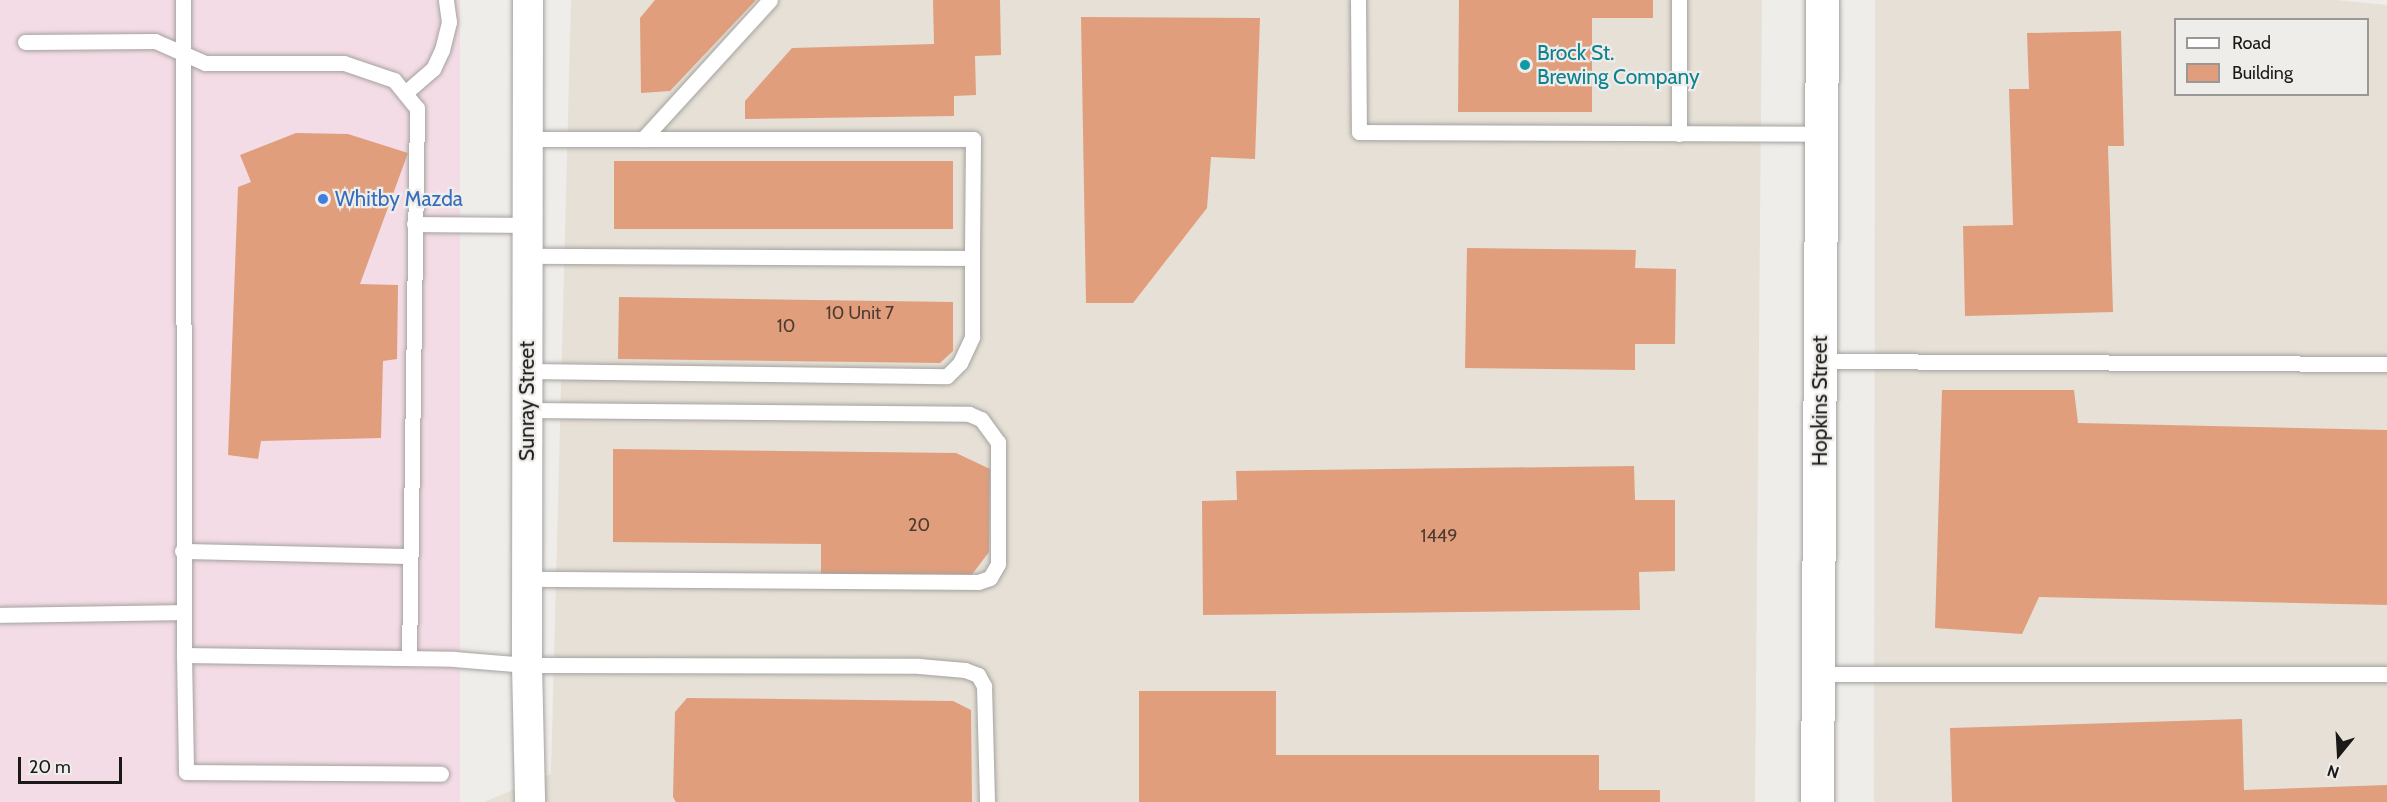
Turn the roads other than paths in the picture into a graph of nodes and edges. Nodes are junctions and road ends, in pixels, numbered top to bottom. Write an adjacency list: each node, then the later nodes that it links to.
1 (183, 0): 9 (lane)
2 (446, 0): 10 (lane)
3 (528, 0): 14 (street, Sunray Street)
4 (770, 0): 13 (lane)
5 (1358, 0): 11 (lane)
6 (1679, 0): 11 (lane)
7 (1822, 0): 12 (main road, Hopkins Street)
8 (25, 42): 9 (lane)
9 (182, 52): 10 (lane); 23 (lane)
10 (405, 93): 15 (lane)
11 (1679, 134): 12 (lane)
12 (1821, 134): 19 (main road, Hopkins Street)
13 (643, 139): 14 (lane); 18 (lane)
14 (528, 140): 16 (street, Sunray Street)
15 (414, 224): 16 (lane); 24 (lane)
16 (528, 225): 17 (street, Sunray Street)
17 (528, 256): 18 (lane); 21 (street, Sunray Street)
18 (972, 258): 21 (lane)
19 (1820, 360): 20 (lane); 31 (main road, Hopkins Street)
20 (2387, 364)
21 (527, 371): 22 (street, Sunray Street)
22 (527, 410): 25 (street, Sunray Street); 25 (lane)
23 (182, 551): 24 (lane); 26 (lane)
24 (410, 556): 29 (lane)
25 (527, 579): 30 (street, Sunray Street)
26 (182, 612): 27 (lane); 28 (lane)
27 (0, 615)
28 (184, 655): 29 (lane); 33 (lane)
29 (409, 658): 30 (lane)
30 (526, 665): 34 (street, Sunray Street); 35 (lane)
31 (1818, 674): 32 (lane); 36 (main road, Hopkins Street)
32 (2387, 674)
33 (441, 774)
34 (530, 802)
35 (987, 802)
36 (1817, 802)

